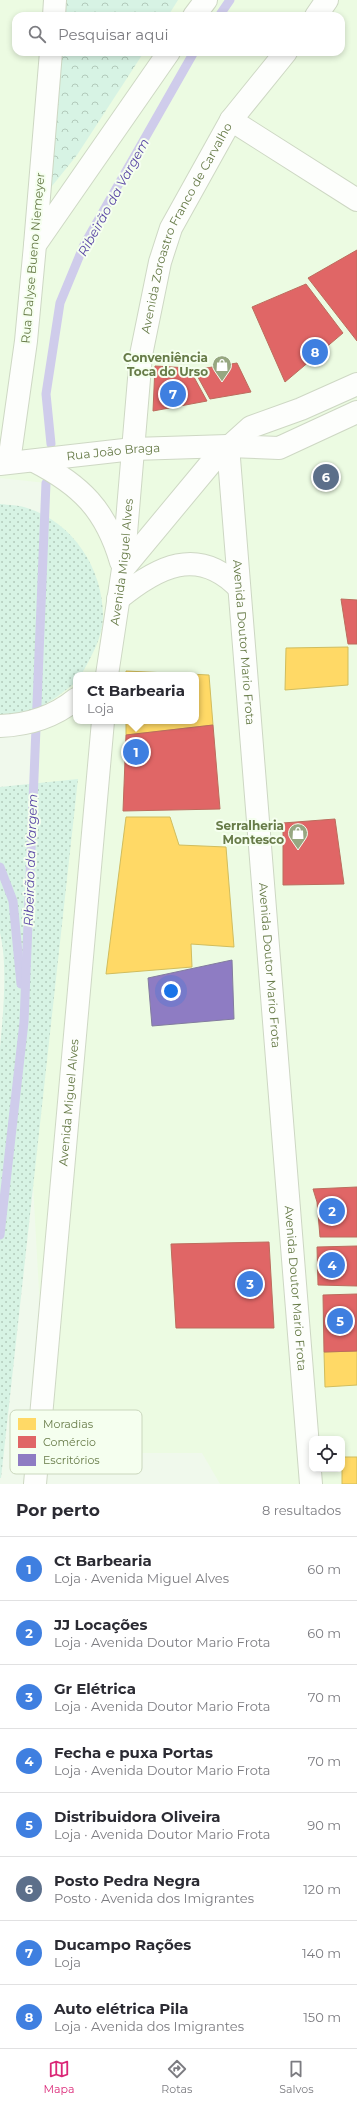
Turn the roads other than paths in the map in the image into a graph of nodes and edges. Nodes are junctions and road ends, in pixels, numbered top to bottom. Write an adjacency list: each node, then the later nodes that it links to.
1 (55, 0): 4 (street)
2 (206, 0): 5 (street)
3 (328, 0): 6 (street)
4 (54, 12)
5 (197, 12)
6 (319, 12)
7 (51, 56): 12 (street, Rua Dalyse Bueno Niemeyer)
8 (166, 56): 12 (street)
9 (283, 56): 10 (street, Avenida Zoroastro Franco de Carvalho)
10 (231, 120): 11 (street); 16 (street, Avenida Zoroastro Franco de Carvalho)
11 (357, 200)
12 (35, 245): 18 (street, Rua Dalyse Bueno Niemeyer)
13 (357, 384): 15 (street)
14 (357, 412): 15 (street, Rua João Braga)
15 (228, 446): 16 (street, Rua João Braga); 19 (street); 20 (street, Avenida Doutor Mario Frota)
16 (133, 449): 17 (street, Rua João Braga); 19 (street, Avenida Miguel Alves)
17 (34, 461): 18 (street, Rua João Braga); 19 (street)
18 (4, 463)
19 (123, 569): 21 (street, Avenida Miguel Alves)
20 (239, 588): 21 (street); 27 (street, Avenida Doutor Mario Frota)
21 (118, 599): 22 (street, Avenida Miguel Alves)
22 (105, 672)
23 (73, 702): 25 (street)
24 (103, 724): 26 (street, Avenida Miguel Alves)
25 (0, 726)
26 (43, 1410)
27 (311, 1484)

